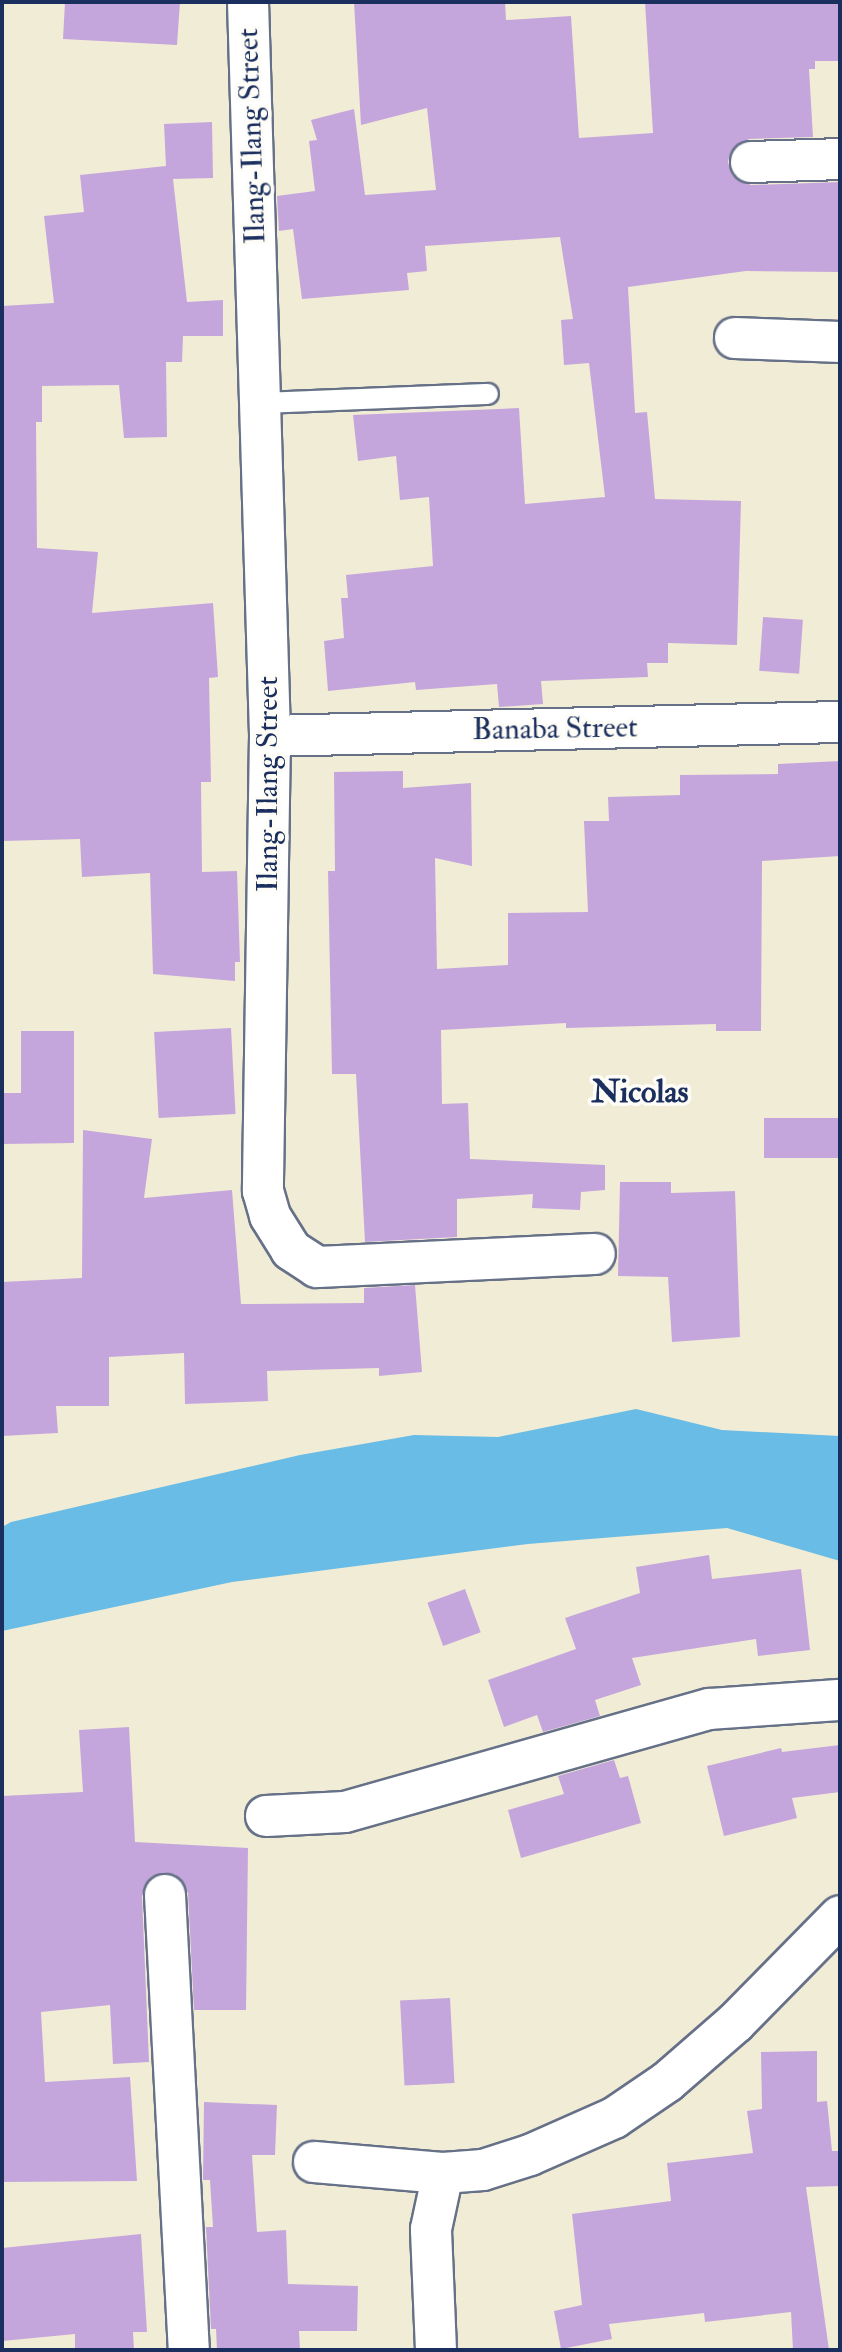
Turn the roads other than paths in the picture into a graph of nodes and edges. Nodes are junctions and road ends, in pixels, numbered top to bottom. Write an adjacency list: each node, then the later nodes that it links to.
1 (248, 2): 7 (street, Ilang-Ilang Street)
2 (840, 159): 3 (street)
3 (751, 162)
4 (735, 338): 5 (street)
5 (840, 342)
6 (488, 394): 7 (lane)
7 (260, 403): 9 (street, Ilang-Ilang Street)
8 (840, 722): 9 (street, Banaba Street)
9 (270, 736): 10 (street, Ilang-Ilang Street)
10 (595, 1254)
11 (840, 1700): 12 (street)
12 (266, 1816)
13 (165, 1895): 17 (street)
14 (840, 1916): 16 (street)
15 (314, 2162): 16 (street)
16 (443, 2173): 18 (street)
17 (189, 2350)
18 (436, 2350)

